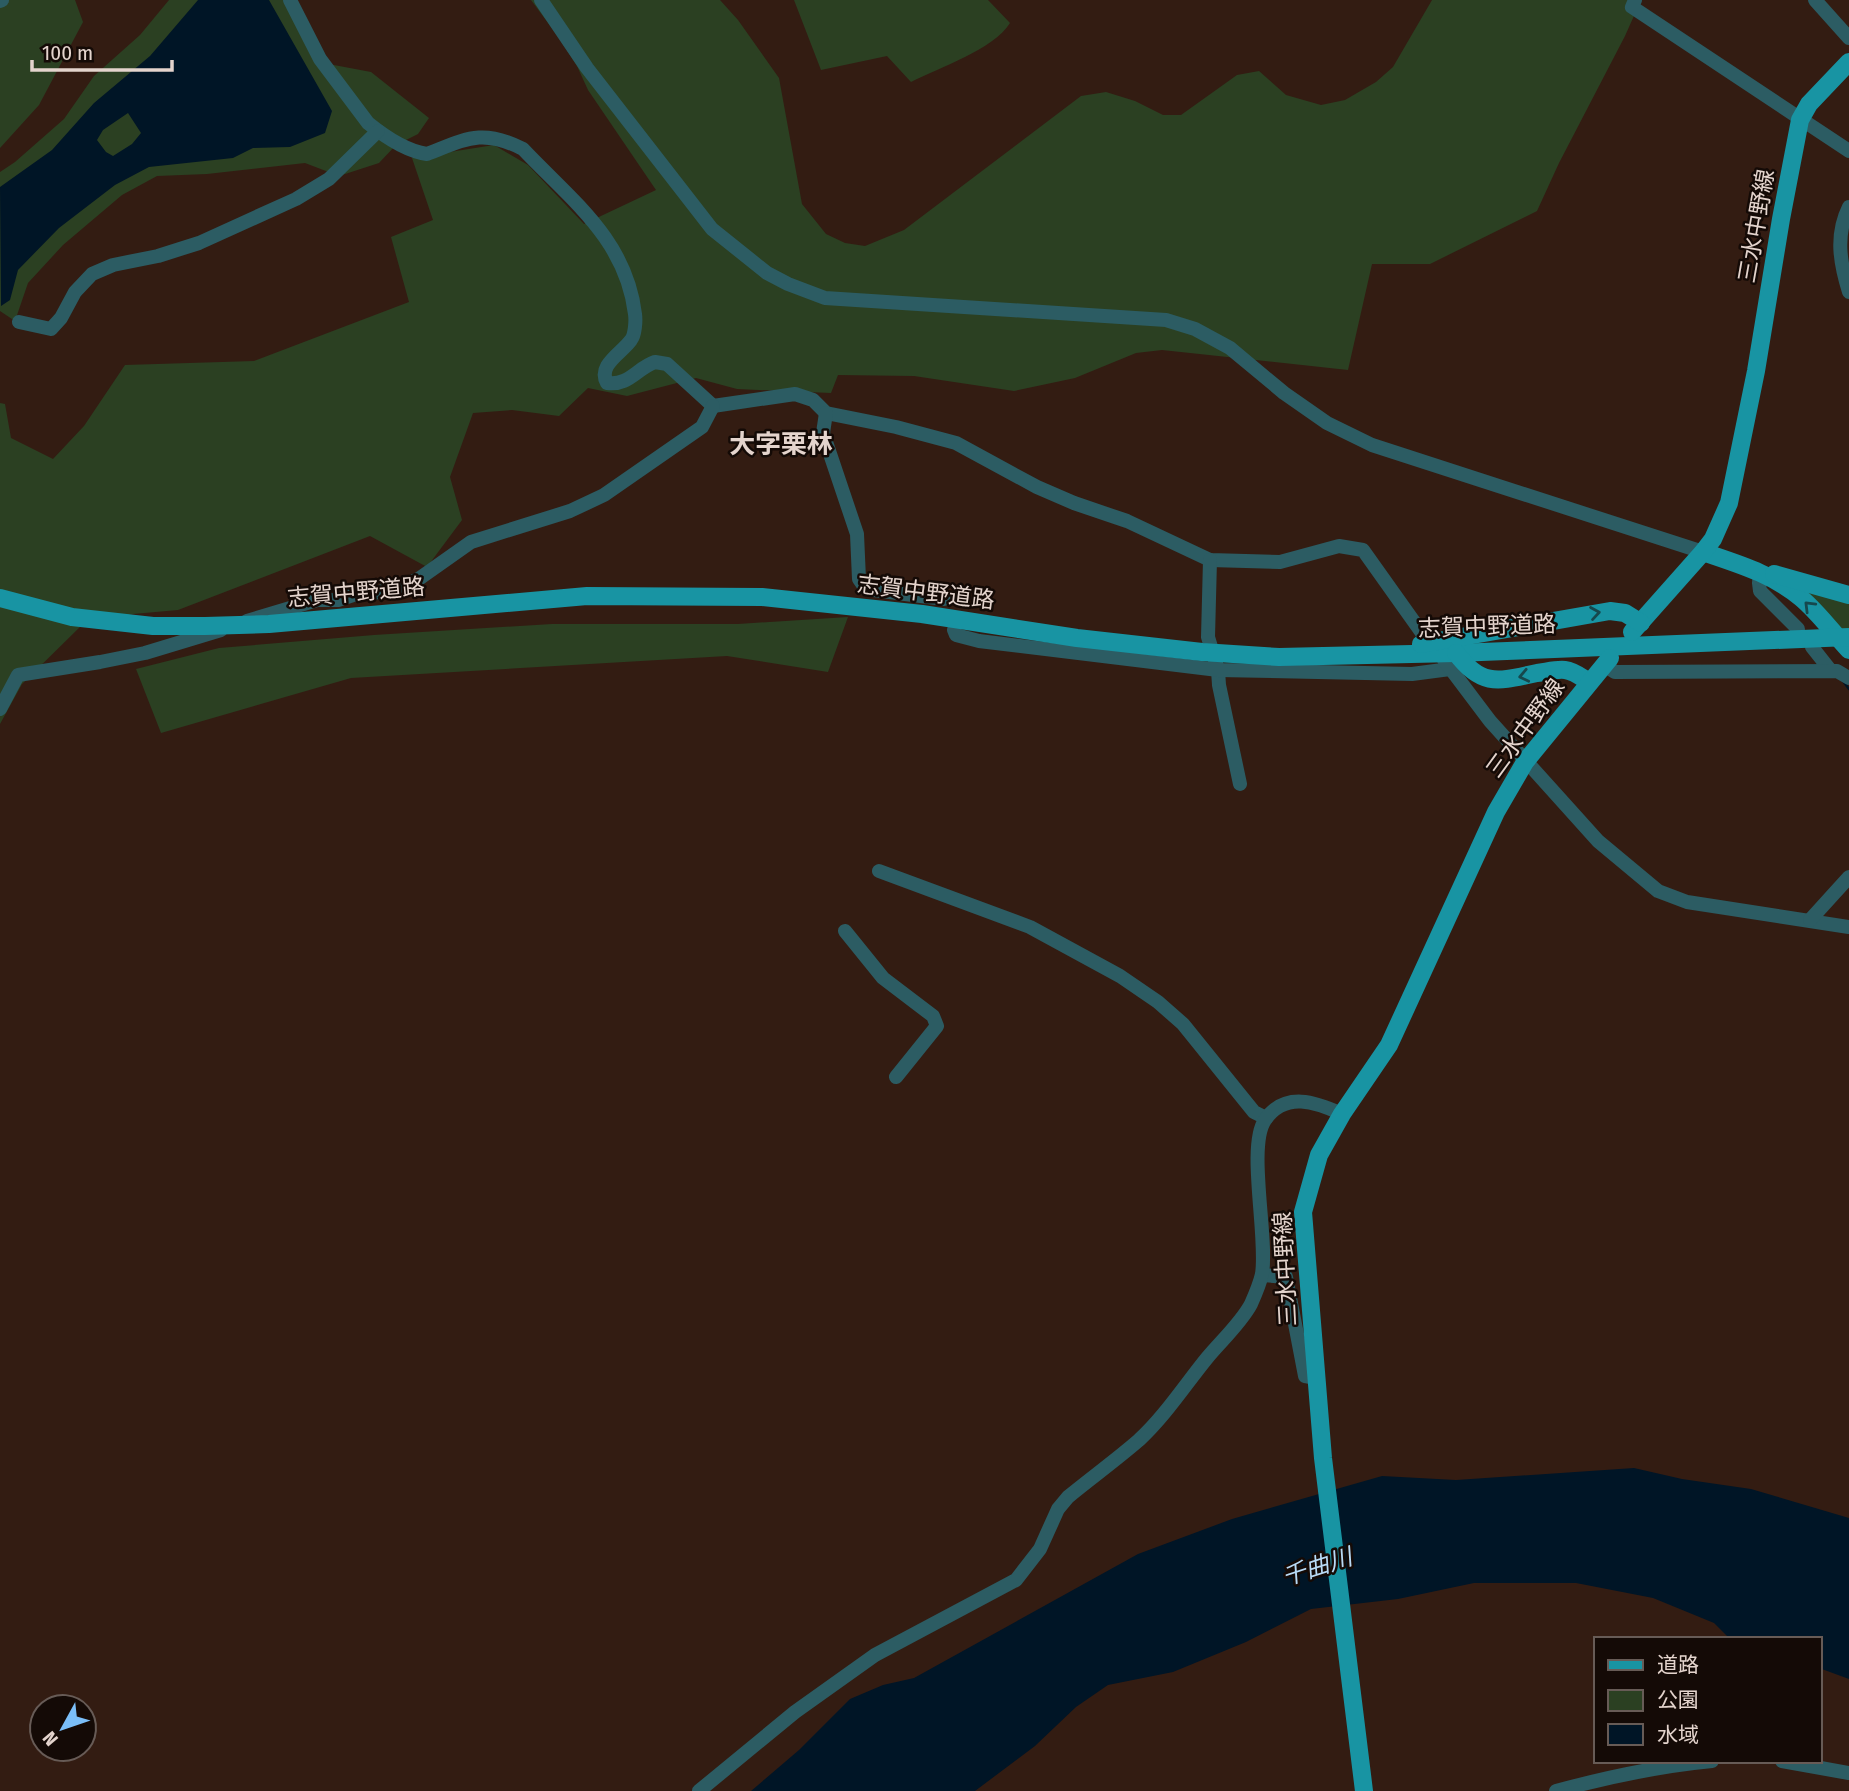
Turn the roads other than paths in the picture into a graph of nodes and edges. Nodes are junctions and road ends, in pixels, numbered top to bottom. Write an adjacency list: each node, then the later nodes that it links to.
1 (290, 0): 8 (street)
2 (541, 0): 15 (street)
3 (1635, 0): 7 (street)
4 (1815, 0): 5 (street)
5 (1849, 38)
6 (1849, 62): 7 (main road, 三水中野線)
7 (1800, 120): 9 (street); 15 (main road, 三水中野線)
8 (378, 131): 12 (street); 13 (street)
9 (1849, 151)
10 (1849, 207): 11 (street)
11 (1849, 292)
12 (19, 322)
13 (713, 406): 14 (street); 33 (street)
14 (826, 413): 16 (street); 20 (street)
15 (1703, 552): 17 (main road); 27 (main road, 三水中野線, one-way to 15)
16 (1210, 560): 23 (street); 29 (street)
17 (1760, 572): 18 (main road); 21 (street); 26 (main road, one-way to 17)
18 (1849, 595)
19 (0, 598): 29 (main road, 志賀中野道路)
20 (944, 599)
21 (1798, 629)
22 (954, 630): 29 (street)
23 (1422, 632)
24 (1849, 637): 25 (main road, 志賀中野道路)
25 (1817, 643): 28 (main road, 志賀中野道路); 31 (street)
26 (1849, 650)
27 (1359, 655): 28 (main road, 志賀中野道路); 29 (main road, 志賀中野道路)
28 (1450, 661): 29 (street); 32 (main road, one-way to 28); 34 (street)
29 (1221, 662): 35 (street)
30 (1607, 662): 31 (street); 32 (main road, 三水中野線)
31 (1837, 673)
32 (1589, 682): 34 (main road, 三水中野線)
33 (0, 709)
34 (1525, 761): 38 (street); 42 (main road, 三水中野線)
35 (1240, 784)
36 (879, 871): 43 (street)
37 (1849, 877): 38 (street)
38 (1810, 920): 39 (street)
39 (1849, 927)
40 (845, 931): 41 (street)
41 (897, 1077)
42 (1342, 1114): 43 (street); 45 (main road, 三水中野線)
43 (1266, 1118): 44 (street)
44 (1262, 1275): 45 (street); 50 (street)
45 (1316, 1378): 51 (main road, 三水中野線)
46 (1694, 1763): 49 (street)
47 (1793, 1763): 48 (street)
48 (1849, 1773)
49 (1599, 1786): 52 (street)
50 (699, 1791)
51 (1364, 1791)
52 (1556, 1791)

